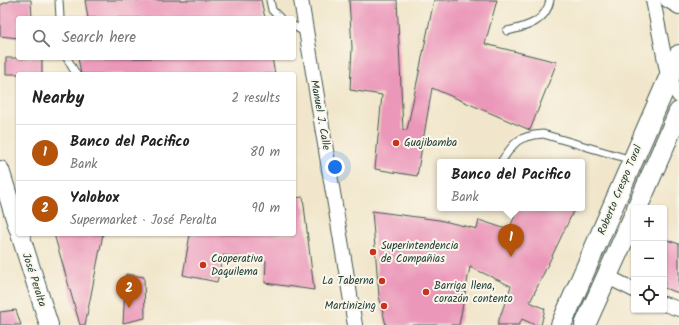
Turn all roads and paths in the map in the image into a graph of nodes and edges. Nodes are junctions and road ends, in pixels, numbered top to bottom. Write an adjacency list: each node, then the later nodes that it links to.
1 (59, 0): 8 (lane)
2 (270, 0): 9 (lane)
3 (300, 0): 10 (street, Manuel J. Calle)
4 (550, 0): 11 (lane)
5 (653, 0): 15 (street)
6 (668, 0): 7 (street)
7 (679, 7)
8 (60, 16)
9 (278, 16)
10 (300, 30): 30 (street, Manuel J. Calle)
11 (507, 31)
12 (679, 55): 15 (main road, Roberto Crespo Toral)
13 (68, 60): 14 (lane)
14 (75, 72)
15 (668, 76): 16 (street); 19 (main road, Roberto Crespo Toral)
16 (679, 96)
17 (679, 112): 21 (main road, Roberto Crespo Toral)
18 (503, 159): 19 (lane)
19 (633, 160): 31 (main road, Roberto Crespo Toral)
20 (0, 170): 22 (street)
21 (638, 205)
22 (16, 219)
23 (631, 223): 25 (main road, Roberto Crespo Toral)
24 (21, 236): 29 (street, José Peralta)
25 (608, 277): 26 (street); 32 (main road, Roberto Crespo Toral)
26 (631, 288)
27 (667, 305): 28 (street)
28 (679, 309)
29 (49, 325)
30 (355, 325)
31 (560, 325)
32 (585, 325)

